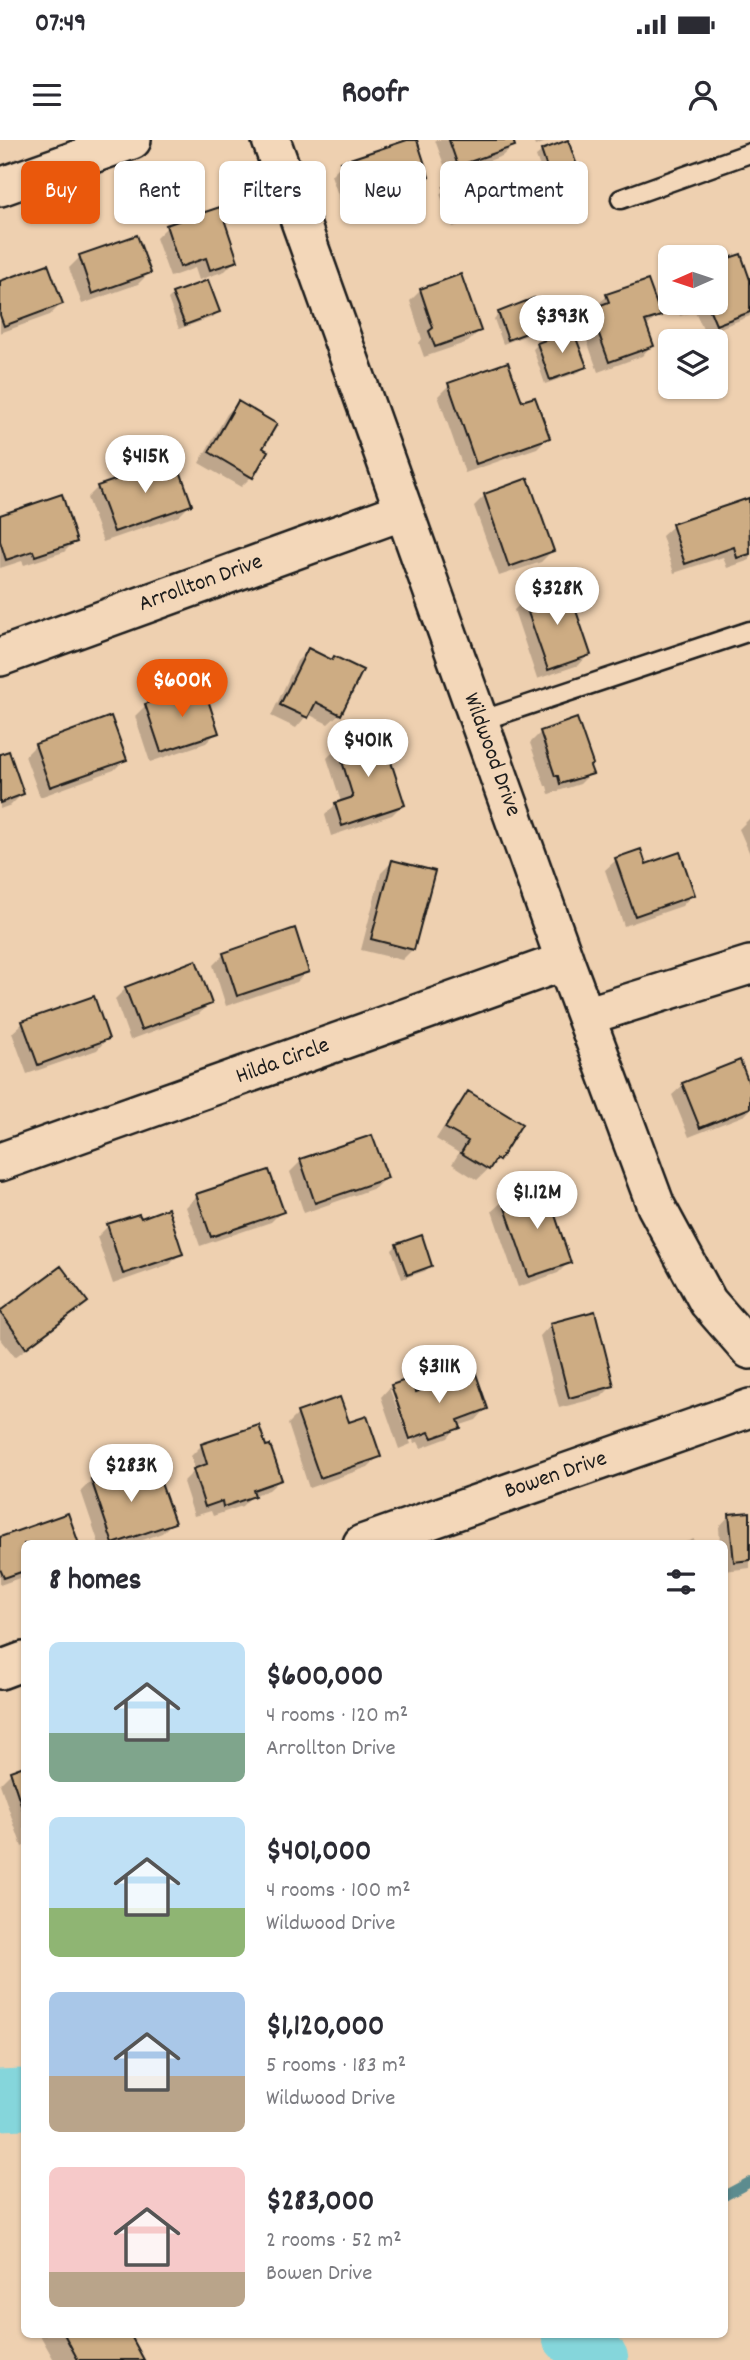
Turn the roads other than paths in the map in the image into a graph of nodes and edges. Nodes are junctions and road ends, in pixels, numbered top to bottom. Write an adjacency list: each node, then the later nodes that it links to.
1 (132, 140): 4 (street)
2 (271, 140): 6 (street, Wildwood Drive)
3 (750, 153): 5 (lane)
4 (0, 187)
5 (621, 199)
6 (403, 510): 8 (street, Arrollton Drive); 9 (street, Wildwood Drive)
7 (750, 631): 9 (lane)
8 (0, 657)
9 (480, 720): 10 (street, Wildwood Drive)
10 (565, 961): 12 (street, Wildwood Drive); 13 (street, Hilda Circle)
11 (750, 965): 12 (street)
12 (586, 1017): 14 (street, Wildwood Drive)
13 (0, 1162)
14 (750, 1350)
15 (750, 1408): 16 (street, Bowen Drive)
16 (373, 1540)
17 (21, 1662): 18 (street)
18 (0, 1670)

